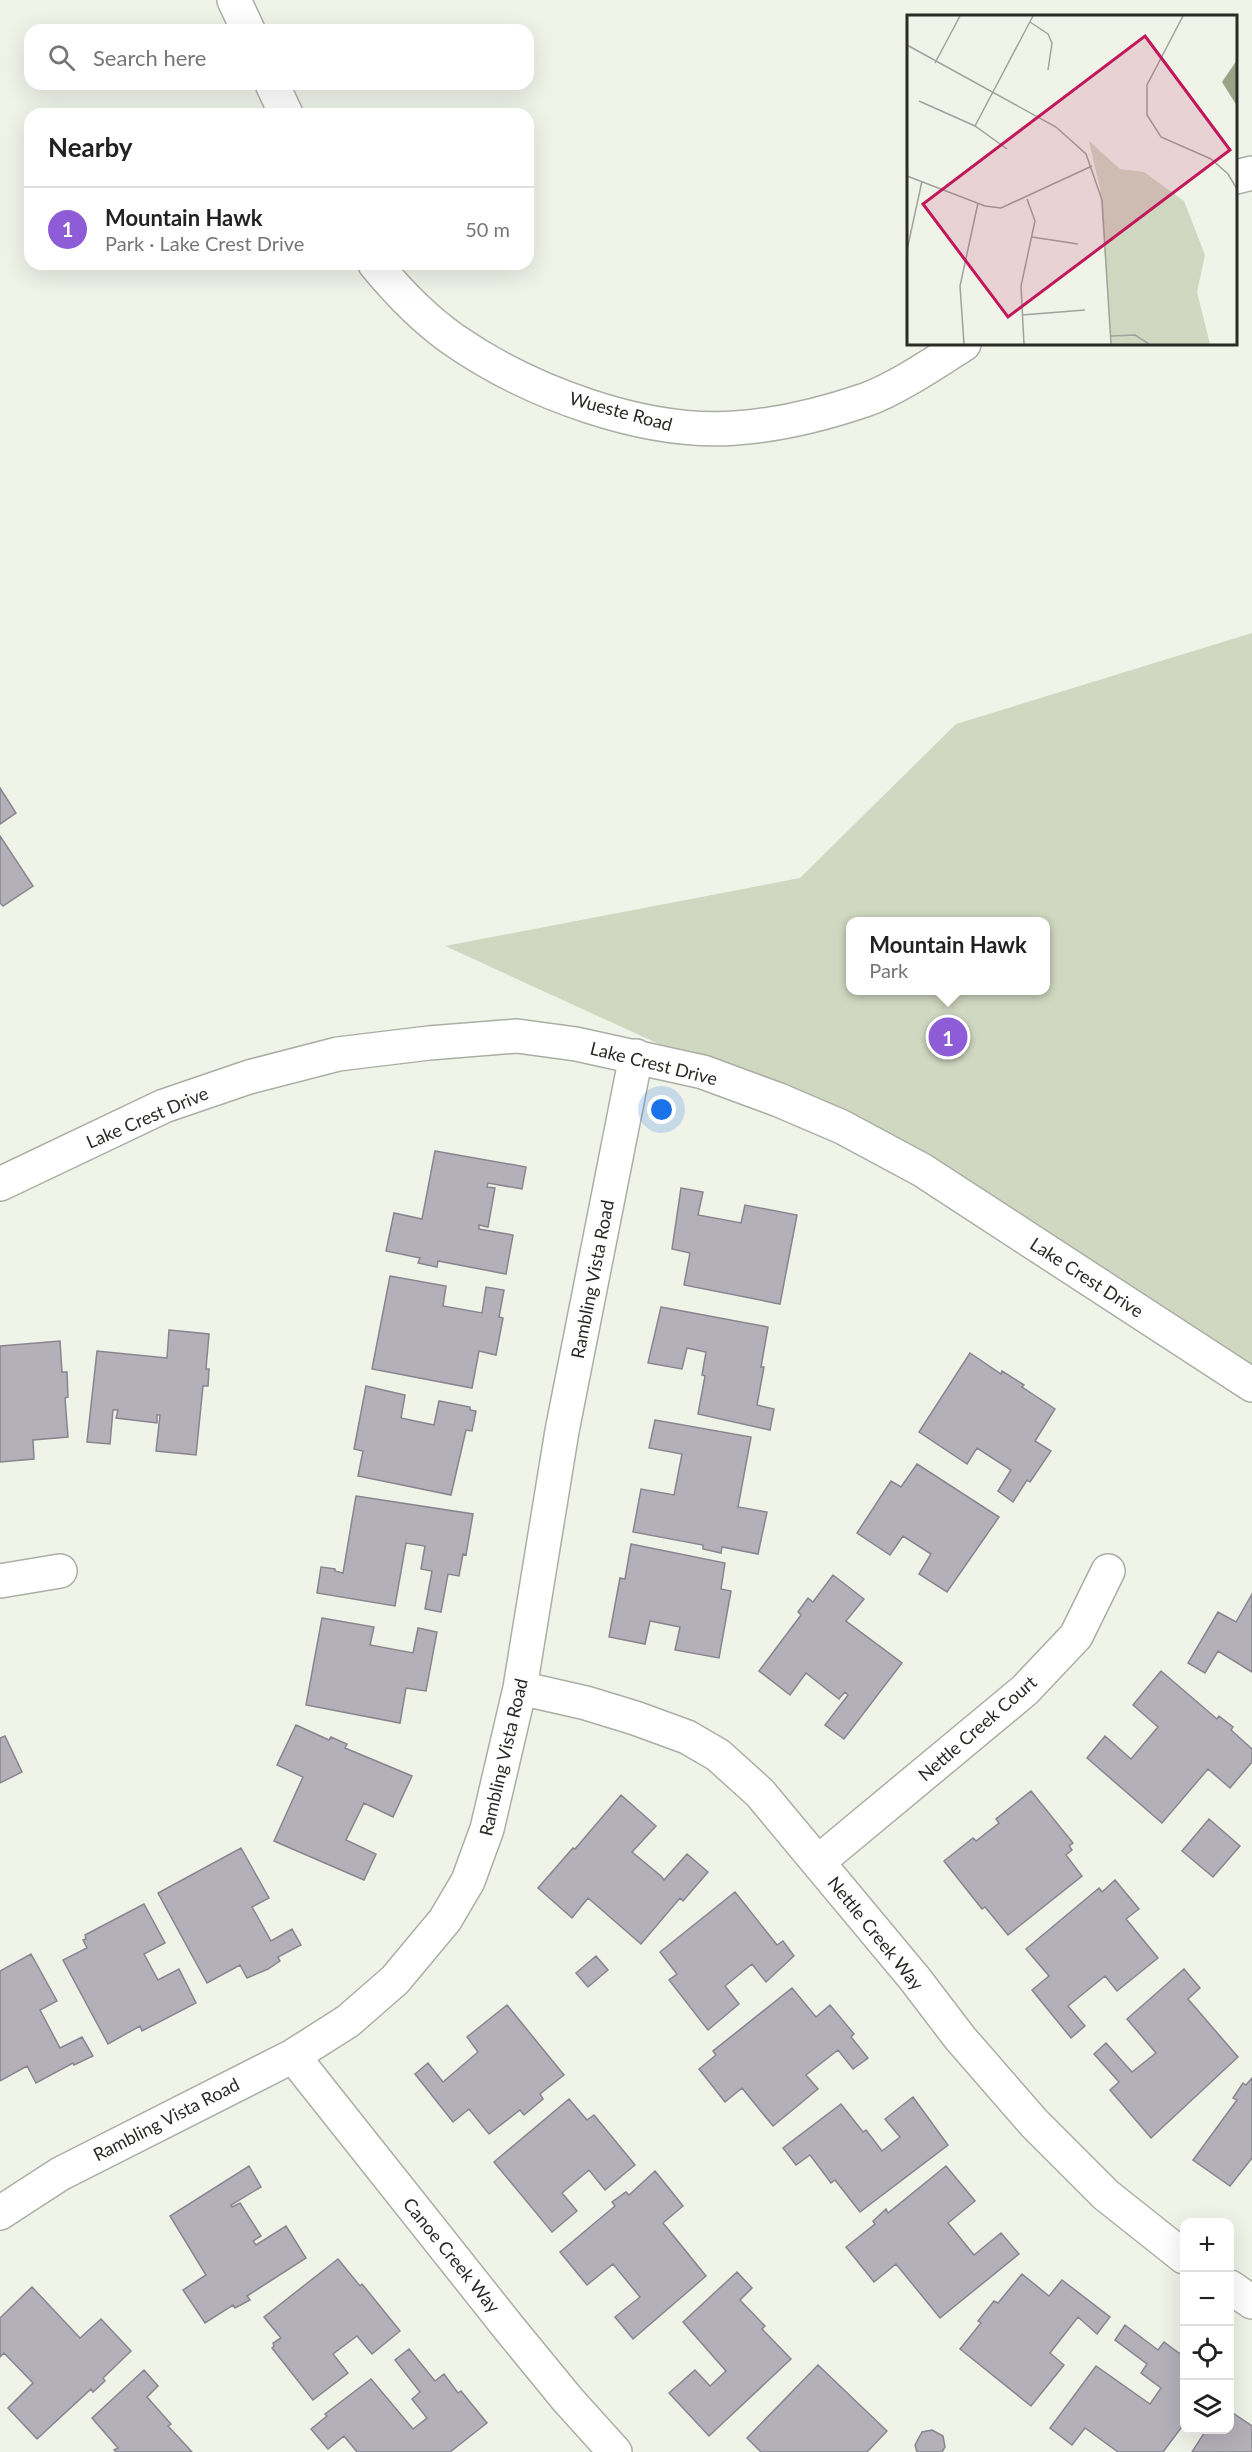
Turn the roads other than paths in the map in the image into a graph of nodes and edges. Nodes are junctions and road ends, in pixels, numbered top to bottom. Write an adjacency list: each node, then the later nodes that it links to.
1 (234, 0): 2 (street)
2 (245, 24)
3 (275, 90): 4 (street)
4 (283, 108)
5 (1252, 172): 6 (street)
6 (1237, 177)
7 (380, 270): 8 (street, Wueste Road)
8 (962, 345)
9 (636, 1056): 10 (street, Lake Crest Drive); 11 (street, Lake Crest Drive); 15 (street, Rambling Vista Road)
10 (0, 1184)
11 (1252, 1385)
12 (60, 1571): 14 (street)
13 (1108, 1571): 16 (street, Nettle Creek Court)
14 (0, 1581)
15 (520, 1688): 16 (street, Nettle Creek Way); 17 (street, Rambling Vista Road)
16 (818, 1862): 19 (street, Nettle Creek Way)
17 (292, 2056): 18 (street, Rambling Vista Road); 22 (street, Canoe Creek Way)
18 (0, 2213)
19 (1180, 2253)
20 (1234, 2290): 21 (street)
21 (1252, 2302)
22 (615, 2452)

